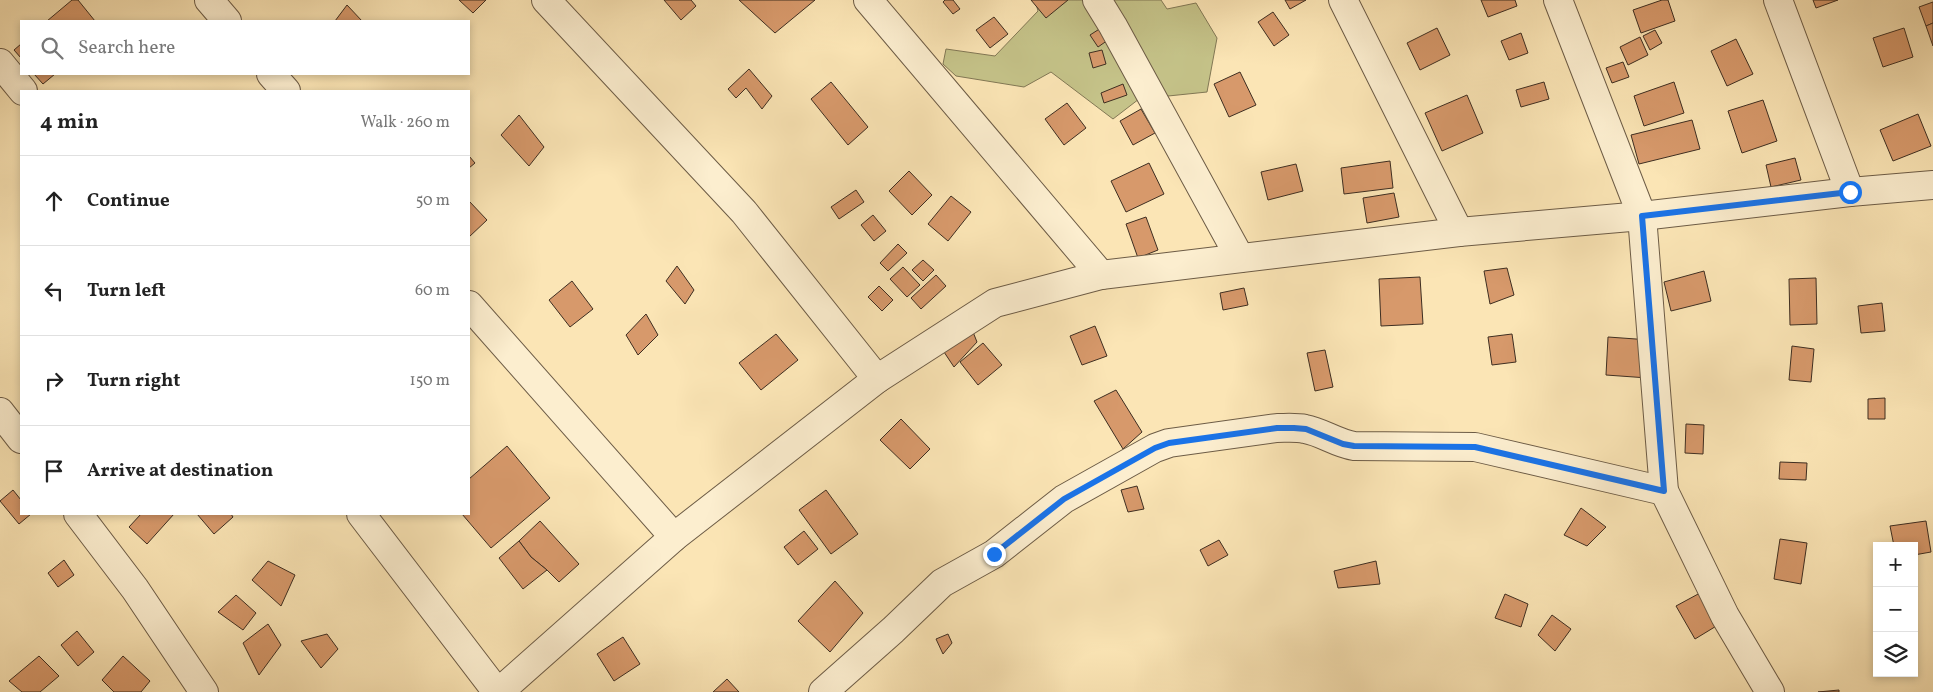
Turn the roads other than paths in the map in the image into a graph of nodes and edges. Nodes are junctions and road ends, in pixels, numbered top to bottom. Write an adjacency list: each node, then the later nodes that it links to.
1 (209, 0): 8 (street)
2 (546, 0): 20 (street)
3 (868, 0): 18 (street)
4 (1097, 0): 17 (street)
5 (1343, 0): 16 (street)
6 (1558, 0): 15 (street)
7 (1778, 0): 14 (street)
8 (226, 20)
9 (0, 64): 11 (street)
10 (272, 75): 12 (street)
11 (22, 90)
12 (285, 90)
13 (1933, 185): 14 (street)
14 (1850, 192): 15 (street)
15 (1642, 216): 16 (street); 23 (street)
16 (1459, 232): 17 (street)
17 (1240, 258): 18 (street)
18 (1101, 274): 20 (street)
19 (470, 306): 26 (street)
20 (877, 379): 26 (street)
21 (0, 412): 22 (street)
22 (20, 438)
23 (1664, 491): 29 (street); 30 (street)
24 (79, 515): 27 (street)
25 (363, 515): 28 (street)
26 (674, 537): 28 (street)
27 (204, 692)
28 (498, 692)
29 (823, 692)
30 (1770, 692)

